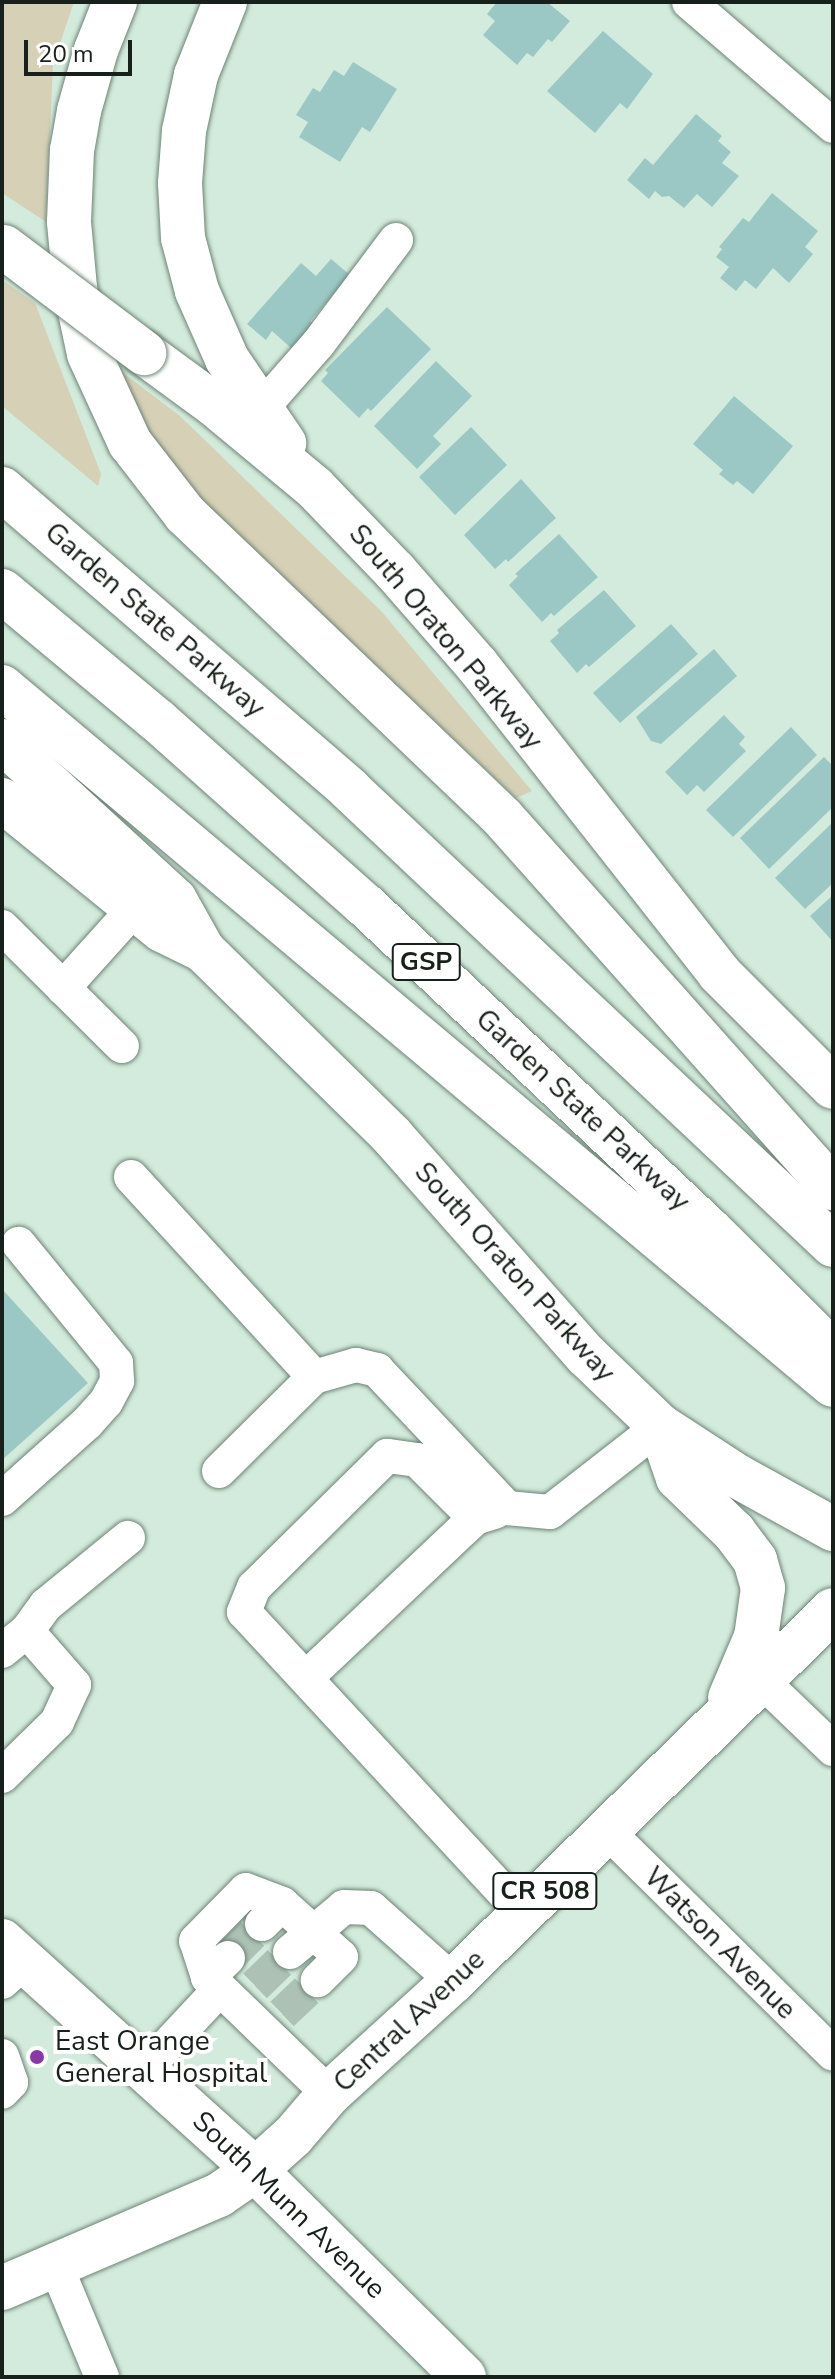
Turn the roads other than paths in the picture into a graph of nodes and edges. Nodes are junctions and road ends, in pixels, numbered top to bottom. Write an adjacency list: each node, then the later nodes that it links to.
1 (115, 2): 21 (main road)
2 (225, 2): 7 (main road)
3 (689, 2): 4 (street)
4 (833, 126)
5 (396, 240): 7 (street)
6 (3, 246): 8 (main road, South Oraton Parkway, bridge)
7 (261, 409): 8 (main road)
8 (315, 488): 19 (main road, South Oraton Parkway)
9 (2, 489): 23 (main road, Garden State Parkway / GSP)
10 (2, 591): 24 (main road, Garden State Parkway / GSP)
11 (2, 687): 26 (main road)
12 (2, 741): 16 (main road)
13 (2, 800): 14 (main road, South Oraton Parkway)
14 (135, 908): 16 (main road, South Oraton Parkway); 17 (street)
15 (2, 927): 17 (street)
16 (203, 950): 27 (main road, South Oraton Parkway)
17 (63, 988): 18 (street)
18 (122, 1046)
19 (833, 1087)
20 (131, 1177): 25 (street)
21 (833, 1188)
22 (19, 1244): 29 (street)
23 (833, 1245)
24 (833, 1352)
25 (314, 1377): 28 (street); 30 (street)
26 (833, 1385)
27 (660, 1426): 30 (street); 31 (main road, South Oraton Parkway); 37 (main road)
28 (219, 1471)
29 (2, 1499)
30 (491, 1513): 35 (street); 35 (street)
31 (833, 1529)
32 (128, 1538): 34 (street)
33 (833, 1610): 36 (main road, Central Avenue / CR 508)
34 (14, 1641): 39 (street)
35 (307, 1677): 41 (street)
36 (761, 1680): 37 (main road, Central Avenue / CR 508); 38 (street)
37 (715, 1725): 40 (main road, Central Avenue / CR 508)
38 (832, 1746)
39 (2, 1776)
40 (607, 1831): 41 (main road, Central Avenue / CR 508); 47 (street, Watson Avenue)
41 (523, 1913): 45 (main road, Central Avenue / CR 508)
42 (301, 1941): 44 (street); 45 (street); 46 (street)
43 (10, 1961): 49 (main road, South Munn Avenue)
44 (318, 1980)
45 (453, 1981): 51 (main road, Central Avenue / CR 508)
46 (230, 1983): 49 (street); 51 (street)
47 (833, 2054)
48 (2, 2056): 50 (street)
49 (146, 2068): 52 (main road, South Munn Avenue)
50 (2, 2092)
51 (329, 2094): 52 (main road, Central Avenue / CR 508)
52 (255, 2170): 53 (main road, Central Avenue / CR 508); 56 (main road, South Munn Avenue)
53 (56, 2266): 54 (main road, Central Avenue / CR 508); 55 (street)
54 (2, 2288)
55 (102, 2377)
56 (464, 2377)

